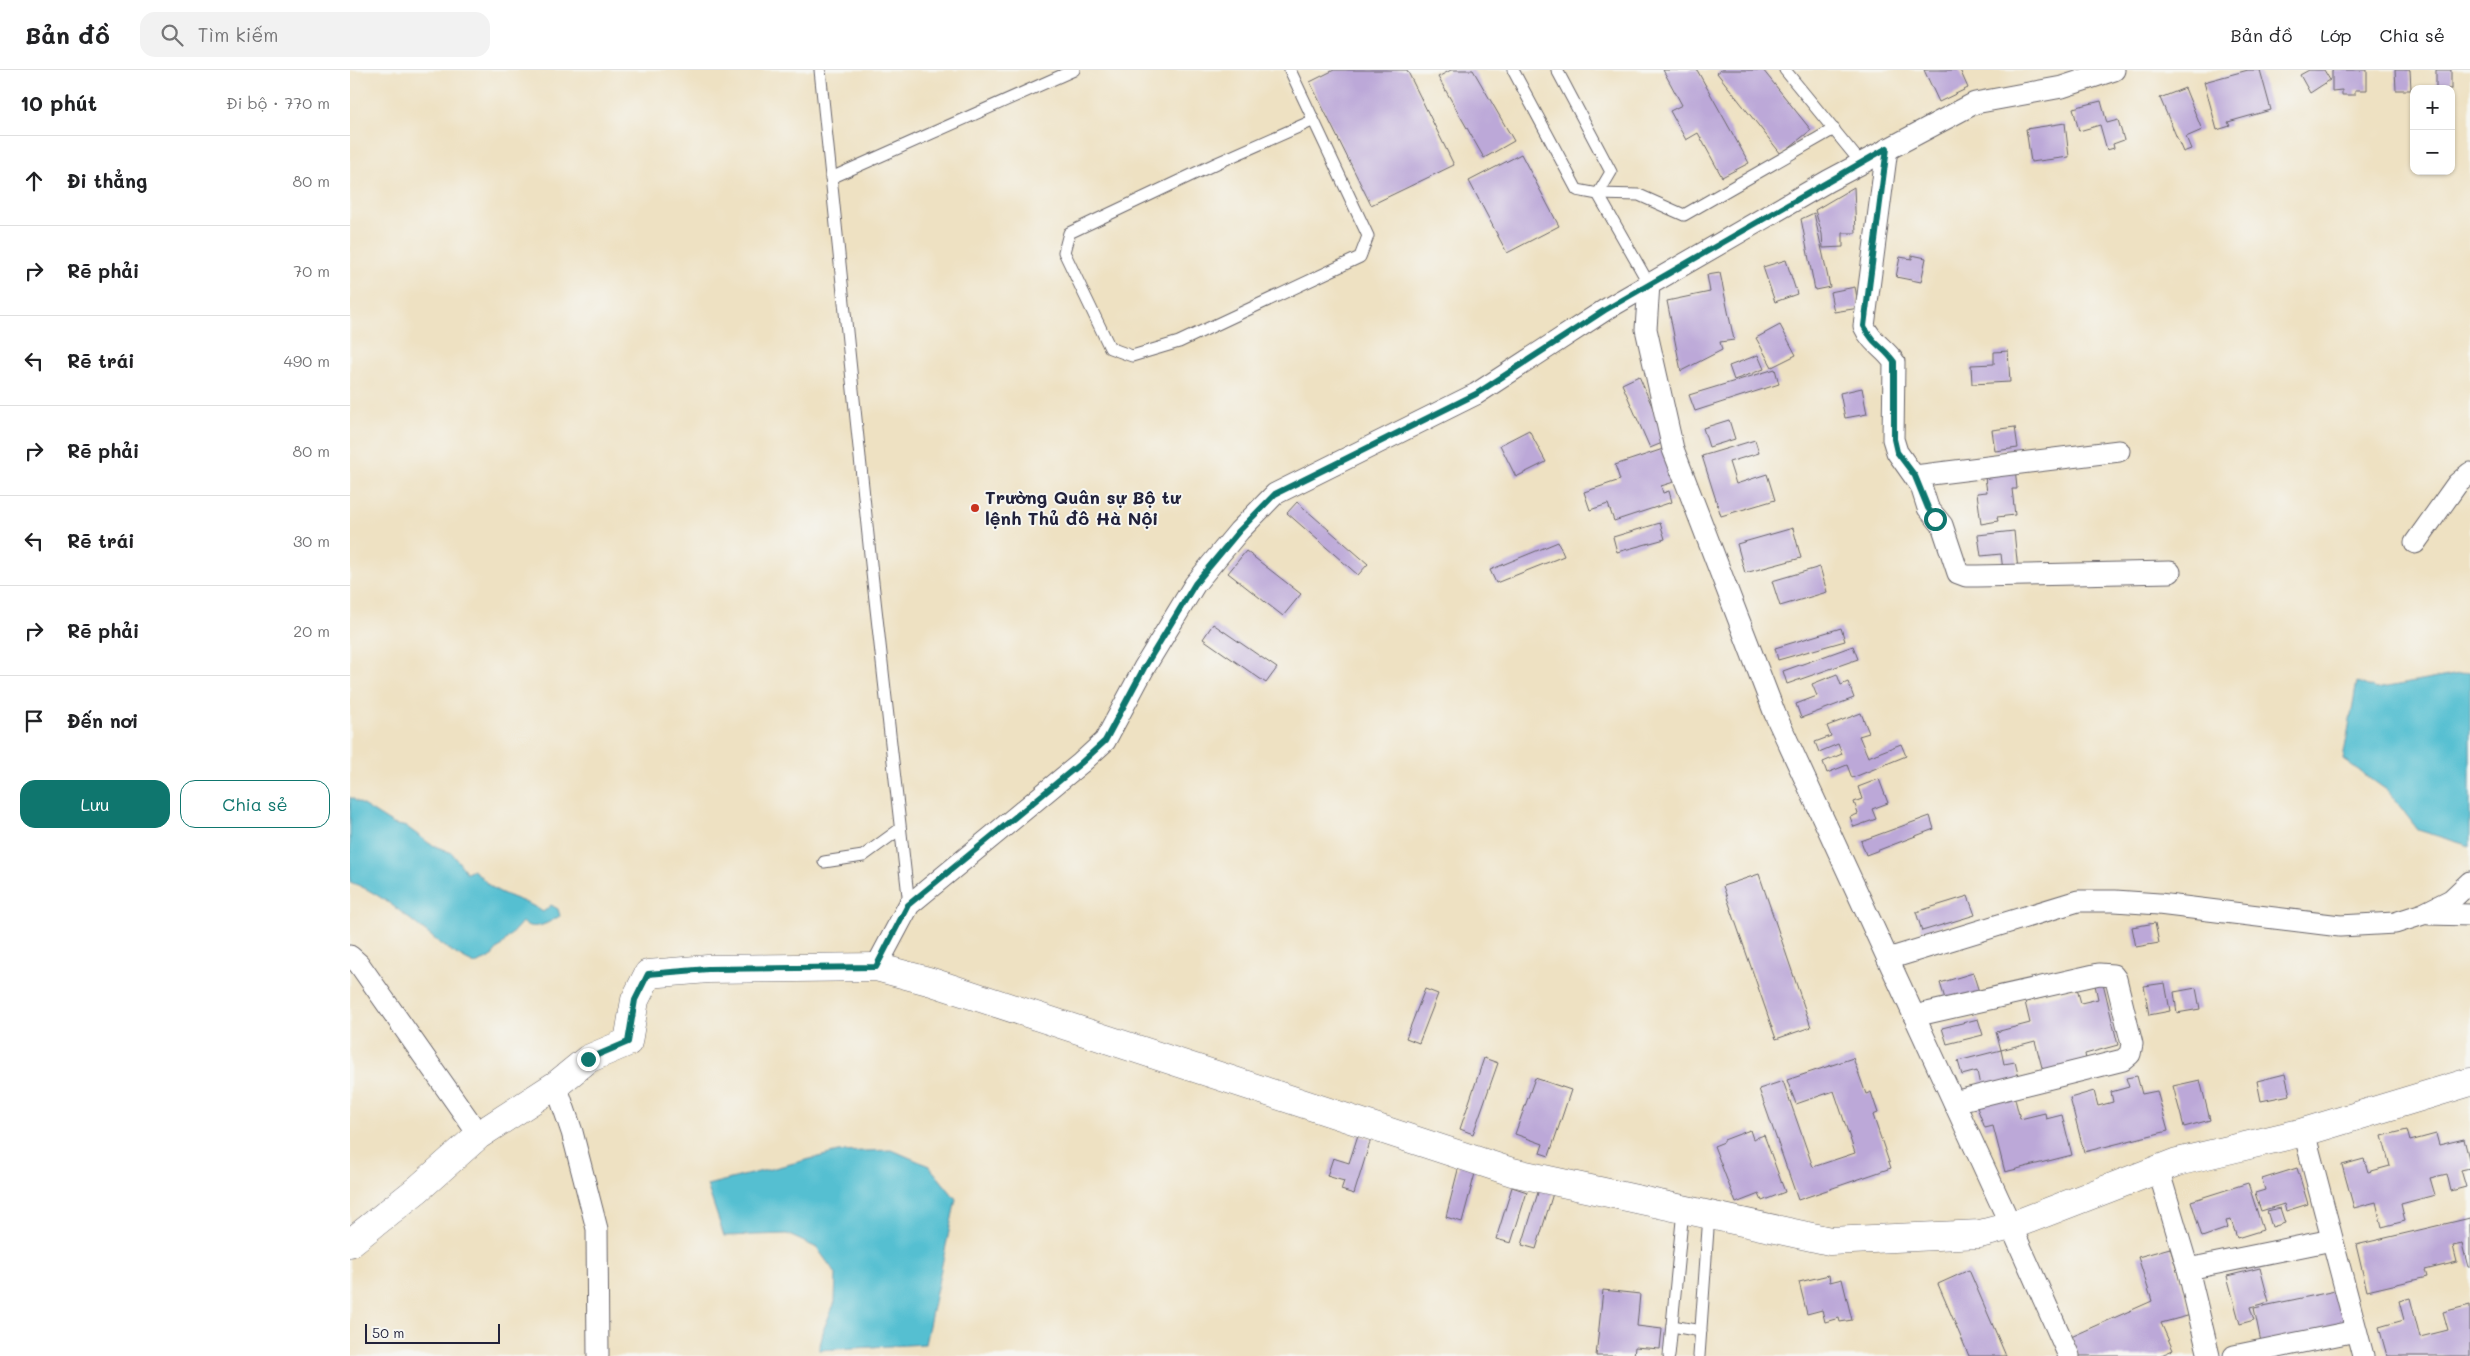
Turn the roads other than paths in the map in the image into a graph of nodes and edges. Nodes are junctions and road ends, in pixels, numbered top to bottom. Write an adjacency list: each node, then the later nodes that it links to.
1 (820, 70): 13 (lane)
2 (1074, 70): 13 (lane)
3 (1290, 70): 9 (lane)
4 (1513, 70): 14 (lane)
5 (1557, 70): 14 (lane)
6 (1785, 70): 10 (lane)
7 (2114, 70): 8 (street)
8 (2059, 79): 11 (street)
9 (1312, 121): 9 (lane)
10 (1834, 129): 12 (lane); 14 (lane)
11 (1887, 148): 12 (street); 18 (street)
12 (1862, 163): 15 (street)
13 (831, 178): 21 (lane)
14 (1598, 194): 15 (lane)
15 (1649, 284): 24 (street); 28 (street)
16 (2120, 451): 18 (street)
17 (2470, 473): 19 (street)
18 (1915, 476): 20 (street)
19 (2415, 543)
20 (2170, 572)
21 (900, 829): 22 (lane); 24 (lane)
22 (824, 862)
23 (2470, 882): 25 (street)
24 (908, 905): 29 (street)
25 (2424, 914): 26 (street); 28 (street)
26 (2470, 915)
27 (350, 956): 35 (street)
28 (1888, 959): 30 (street)
29 (876, 967): 32 (street); 37 (street)
30 (1914, 1016): 33 (street); 33 (street)
31 (2470, 1082): 34 (street)
32 (556, 1086): 35 (street); 45 (street)
33 (1954, 1102): 38 (street)
34 (2304, 1132): 36 (street); 39 (street)
35 (479, 1134): 40 (street)
36 (2158, 1169): 38 (street); 41 (street)
37 (1696, 1213): 38 (street); 42 (lane); 43 (lane)
38 (2011, 1226): 48 (street)
39 (2332, 1240): 41 (street); 44 (street)
40 (350, 1244)
41 (2188, 1269): 49 (street)
42 (1672, 1326): 43 (lane); 46 (lane)
43 (1701, 1330): 47 (lane)
44 (2356, 1331): 50 (street); 51 (street)
45 (598, 1356)
46 (1669, 1356)
47 (1699, 1356)
48 (2069, 1356)
49 (2209, 1356)
50 (2234, 1356)
51 (2362, 1356)

